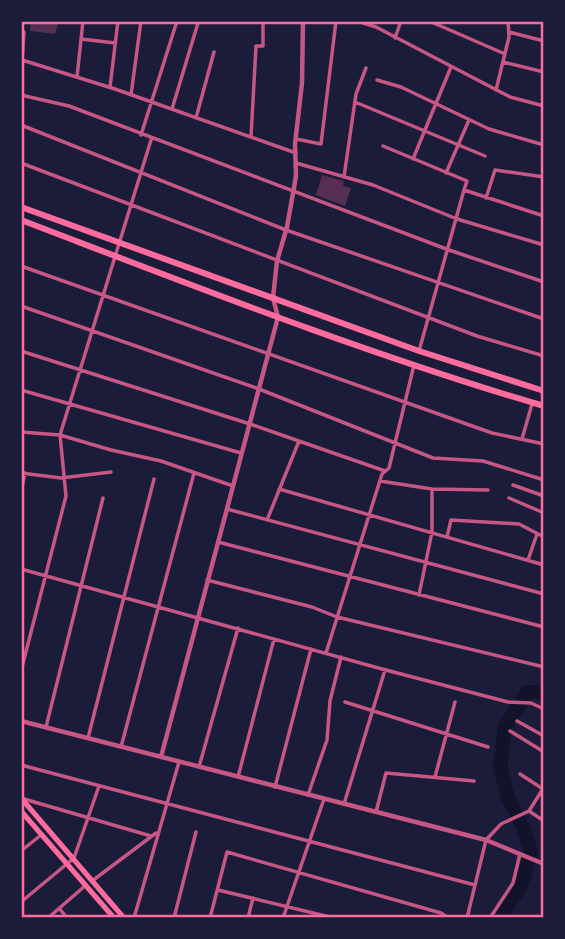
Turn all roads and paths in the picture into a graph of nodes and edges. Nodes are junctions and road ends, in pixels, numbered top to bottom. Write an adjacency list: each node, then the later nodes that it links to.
1 (83, 21): 15 (street)
2 (118, 21): 18 (street)
3 (141, 21): 32 (street)
4 (177, 21): 33 (street)
5 (263, 21): 43 (street)
6 (303, 21): 45 (street)
7 (336, 21): 45 (street)
8 (357, 21): 16 (street)
9 (401, 21): 16 (street)
10 (429, 21): 20 (street)
11 (506, 21): 14 (street)
12 (198, 23): 37 (street)
13 (21, 32): 21 (street)
14 (509, 32): 17 (street); 20 (street)
15 (81, 38): 18 (street); 27 (street)
16 (396, 38): 23 (street)
17 (544, 41)
18 (115, 43): 29 (street)
19 (214, 52): 38 (street)
20 (505, 54): 22 (street)
21 (22, 60): 26 (street); 27 (street)
22 (503, 62): 25 (street); 30 (street)
23 (451, 67): 30 (street); 35 (street)
24 (366, 68): 34 (street)
25 (544, 72)
26 (21, 76)
27 (77, 77): 29 (street)
28 (377, 80): 35 (street)
29 (110, 87): 32 (street)
30 (496, 90): 36 (street)
31 (21, 94): 42 (street)
32 (131, 95): 33 (street)
33 (152, 102): 37 (street); 42 (street)
34 (355, 102): 41 (street); 56 (street)
35 (436, 104): 39 (street); 41 (street)
36 (544, 106)
37 (172, 109): 38 (street)
38 (196, 118): 43 (street)
39 (470, 120): 46 (street); 48 (street)
40 (21, 125): 54 (street)
41 (424, 131): 48 (street); 51 (street)
42 (141, 135): 44 (street)
43 (251, 137): 49 (street)
44 (151, 139): 54 (street); 59 (street)
45 (296, 139): 49 (street)
46 (544, 145)
47 (383, 146): 51 (street)
48 (458, 146): 50 (street); 55 (street)
49 (296, 153): 53 (street)
50 (485, 156)
51 (412, 159): 55 (street)
52 (21, 163): 61 (street)
53 (296, 163): 56 (street); 59 (street)
54 (142, 171): 61 (street); 66 (street)
55 (446, 173): 58 (street)
56 (344, 177): 64 (street)
57 (544, 177): 60 (street)
58 (464, 190): 60 (street); 64 (street)
59 (293, 192): 66 (street); 69 (street)
60 (486, 198): 63 (street)
61 (132, 206): 67 (street); 71 (street)
62 (21, 207): 67 (main road)
63 (544, 216)
64 (457, 219): 68 (street); 69 (street)
65 (21, 220): 70 (main road)
66 (286, 230): 71 (street); 74 (street)
67 (120, 243): 70 (street); 76 (main road)
68 (544, 245)
69 (449, 250): 73 (street); 74 (street)
70 (116, 256): 75 (street); 78 (main road)
71 (277, 261): 76 (street); 79 (street)
72 (21, 266): 75 (street)
73 (544, 282)
74 (439, 284): 79 (street); 80 (street)
75 (103, 296): 81 (street); 84 (street)
76 (273, 298): 78 (street); 83 (main road)
77 (21, 306): 81 (street)
78 (278, 317): 84 (street); 86 (main road)
79 (428, 318): 83 (street); 85 (street)
80 (544, 319)
81 (92, 332): 87 (street); 88 (street)
82 (21, 351): 87 (street)
83 (419, 351): 90 (main road)
84 (268, 355): 88 (street); 91 (street)
85 (544, 356)
86 (414, 365): 91 (street); 92 (main road)
87 (80, 370): 93 (street); 95 (street)
88 (259, 389): 95 (street); 100 (street)
89 (21, 390): 93 (street)
90 (544, 391)
91 (405, 402): 98 (street); 100 (street)
92 (533, 402): 94 (main road); 98 (street)
93 (70, 404): 97 (street); 102 (street)
94 (544, 406)
95 (250, 424): 99 (street); 102 (street)
96 (21, 432): 97 (street)
97 (60, 435): 106 (street); 107 (street)
98 (522, 439): 101 (street)
99 (299, 441): 103 (street); 113 (street)
100 (395, 443): 103 (street); 109 (street)
101 (544, 444)
102 (242, 453): 112 (street)
103 (385, 471): 110 (street)
104 (111, 472): 107 (street)
105 (23, 473): 107 (street); 116 (street)
106 (194, 473): 112 (street); 141 (street)
107 (65, 477): 134 (street)
108 (155, 480): 140 (street)
109 (544, 480)
110 (380, 481): 114 (street); 122 (street)
111 (513, 485): 117 (street)
112 (233, 486): 120 (street)
113 (279, 489): 122 (street); 123 (street)
114 (432, 489): 115 (street); 124 (street)
115 (488, 490)
116 (21, 492)
117 (544, 496)
118 (103, 498): 137 (street)
119 (509, 498): 121 (street)
120 (227, 509): 123 (street); 128 (street)
121 (544, 513)
122 (369, 514): 124 (street); 129 (street)
123 (267, 520): 129 (street)
124 (432, 532): 126 (street); 131 (street)
125 (537, 534): 126 (street); 127 (street); 130 (street)
126 (447, 537): 130 (street)
127 (544, 537)
128 (218, 542): 135 (street); 136 (street)
129 (360, 545): 131 (street); 135 (street)
130 (528, 560): 132 (street)
131 (425, 563): 138 (street); 139 (street)
132 (544, 565)
133 (21, 569): 134 (street)
134 (46, 576): 137 (street); 152 (street)
135 (350, 577): 139 (street); 143 (street)
136 (207, 580): 142 (street); 143 (street)
137 (82, 586): 140 (street); 159 (street)
138 (544, 594)
139 (419, 595): 144 (street)
140 (124, 597): 141 (street); 163 (street)
141 (159, 606): 142 (street); 164 (street)
142 (197, 617): 145 (street); 167 (street)
143 (337, 617): 148 (street); 150 (street)
144 (544, 626)
145 (238, 628): 146 (street); 170 (street)
146 (274, 639): 147 (street); 172 (street)
147 (311, 649): 148 (street); 176 (street)
148 (326, 653): 149 (street)
149 (341, 657): 151 (street); 178 (street)
150 (544, 667)
151 (385, 670): 155 (street); 156 (street)
152 (21, 671)
153 (345, 702): 156 (street)
154 (455, 702): 161 (street)
155 (544, 709)
156 (373, 710): 161 (street); 182 (street)
157 (21, 721): 159 (street)
158 (517, 721): 162 (street)
159 (46, 727): 163 (street)
160 (510, 731): 166 (street)
161 (447, 733): 165 (street); 173 (street)
162 (544, 736)
163 (88, 738): 164 (street)
164 (121, 747): 167 (street)
165 (488, 747)
166 (544, 752)
167 (161, 757): 168 (street)
168 (179, 762): 170 (street); 181 (street)
169 (21, 765): 175 (street)
170 (199, 767): 172 (street)
171 (520, 774): 177 (street)
172 (238, 777): 176 (street)
173 (435, 777): 174 (street); 184 (street)
174 (474, 781)
175 (100, 785): 181 (street); 186 (street)
176 (275, 787): 178 (street)
177 (543, 788): 185 (street)
178 (308, 795): 180 (street)
179 (21, 798): 186 (street); 196 (main road)
180 (324, 799): 182 (street); 193 (street)
181 (166, 803): 188 (street); 193 (street)
182 (344, 804): 184 (street)
183 (21, 811): 190 (main road)
184 (376, 812): 192 (street)
185 (527, 812): 187 (street); 192 (street)
186 (88, 817): 191 (street); 196 (street)
187 (544, 821)
188 (158, 831): 191 (street); 212 (street)
189 (196, 832): 213 (street)
190 (42, 834): 194 (street); 197 (main road)
191 (152, 836): 200 (street)
192 (486, 840): 195 (street); 201 (street)
193 (310, 841): 199 (street); 201 (street)
194 (21, 852)
195 (522, 855): 198 (street); 220 (street)
196 (74, 858): 197 (street); 200 (main road)
197 (67, 864): 202 (main road); 205 (street)
198 (544, 864)
199 (299, 872): 203 (street); 206 (street); 218 (street)
200 (93, 881): 202 (street); 211 (main road)
201 (475, 885): 219 (street)
202 (86, 886): 207 (street); 210 (main road)
203 (218, 890): 204 (street); 214 (street)
204 (253, 898): 206 (street); 215 (street)
205 (21, 902)
206 (287, 906): 216 (street); 217 (street)
207 (59, 908): 208 (street); 209 (street)
208 (48, 918)
209 (67, 918)
210 (114, 918)
211 (124, 918)
212 (134, 918)
213 (174, 918)
214 (210, 918)
215 (248, 918)
216 (283, 918)
217 (334, 918)
218 (448, 918)
219 (467, 918)
220 (490, 918)

